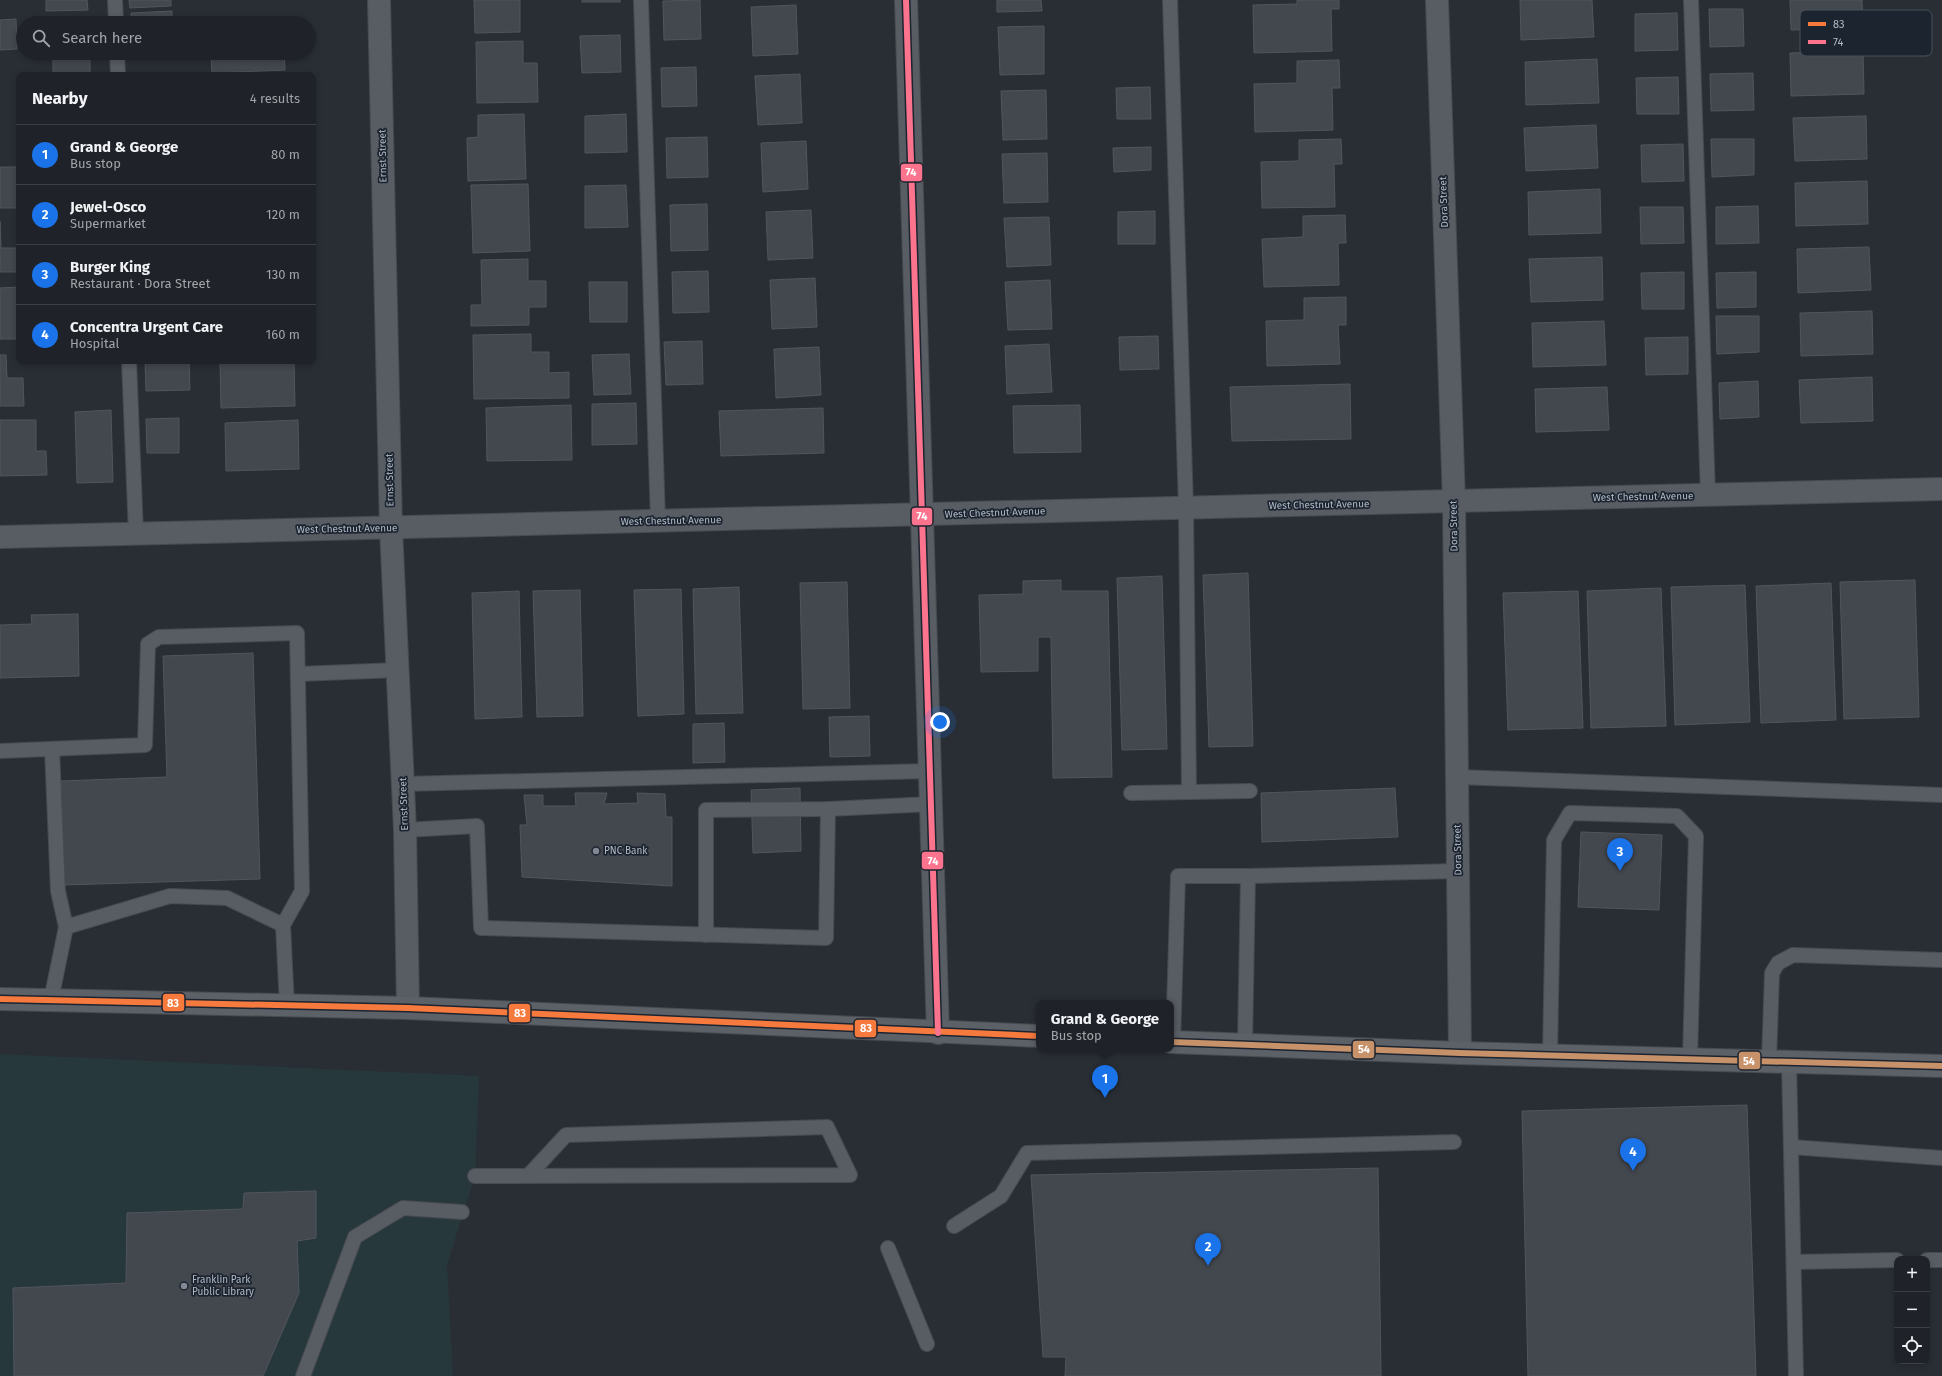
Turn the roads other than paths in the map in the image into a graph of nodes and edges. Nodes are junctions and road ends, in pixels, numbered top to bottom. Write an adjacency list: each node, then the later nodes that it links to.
1 (115, 0): 8 (lane)
2 (379, 0): 18 (street, Ernst Street)
3 (641, 0): 17 (lane)
4 (906, 0): 16 (street)
5 (1170, 0): 15 (lane)
6 (1437, 0): 14 (street, Dora Street)
7 (1691, 0): 13 (lane)
8 (116, 16)
9 (117, 60): 10 (lane)
10 (118, 72)
11 (129, 364): 19 (lane)
12 (1942, 489): 13 (street, West Chestnut Avenue)
13 (1708, 495): 14 (street, West Chestnut Avenue)
14 (1454, 502): 15 (street, West Chestnut Avenue); 26 (street, Dora Street)
15 (1186, 508): 16 (street, West Chestnut Avenue); 29 (lane)
16 (922, 515): 17 (street, West Chestnut Avenue); 25 (street)
17 (658, 521): 18 (street, West Chestnut Avenue)
18 (391, 528): 19 (street, West Chestnut Avenue); 21 (street, Ernst Street)
19 (136, 534): 20 (street, West Chestnut Avenue)
20 (0, 537)
21 (398, 670): 22 (lane); 27 (street, Ernst Street)
22 (298, 674): 23 (lane); 37 (lane)
23 (52, 749): 24 (lane); 38 (lane)
24 (0, 751)
25 (930, 771): 27 (lane); 32 (street)
26 (1457, 777): 31 (lane); 35 (street, Dora Street)
27 (403, 784): 34 (street, Ernst Street)
28 (1250, 790): 29 (lane)
29 (1189, 791): 30 (lane)
30 (1132, 793)
31 (1942, 795)
32 (931, 804): 33 (lane); 46 (street)
33 (828, 808): 39 (lane); 39 (lane)
34 (405, 830): 39 (lane); 45 (street, Ernst Street)
35 (1458, 871): 36 (lane); 50 (street, Dora Street)
36 (1248, 876): 43 (lane); 49 (lane)
37 (284, 925): 38 (lane); 44 (lane)
38 (66, 928): 42 (lane)
39 (706, 935)
40 (1942, 960): 53 (lane)
41 (0, 999): 42 (main road)
42 (51, 1000): 44 (main road)
43 (1174, 1000)
44 (287, 1006): 45 (main road)
45 (408, 1008): 46 (main road)
46 (938, 1032): 47 (main road)
47 (1036, 1036)
48 (1174, 1042): 49 (main road)
49 (1246, 1044): 50 (main road)
50 (1460, 1053): 51 (main road)
51 (1550, 1055): 52 (main road); 52 (lane)
52 (1690, 1059): 53 (main road)
53 (1779, 1061): 54 (main road); 56 (lane)
54 (1942, 1066)
55 (1454, 1142): 61 (lane)
56 (1792, 1147): 57 (lane); 66 (lane)
57 (1942, 1158)
58 (475, 1176): 59 (lane)
59 (528, 1176): 59 (lane)
60 (462, 1212): 68 (lane)
61 (954, 1226)
62 (888, 1248): 67 (lane)
63 (1894, 1260): 66 (lane)
64 (1930, 1260): 65 (lane)
65 (1942, 1260)
66 (1794, 1262): 69 (lane)
67 (927, 1344)
68 (303, 1376)
69 (1796, 1376)

